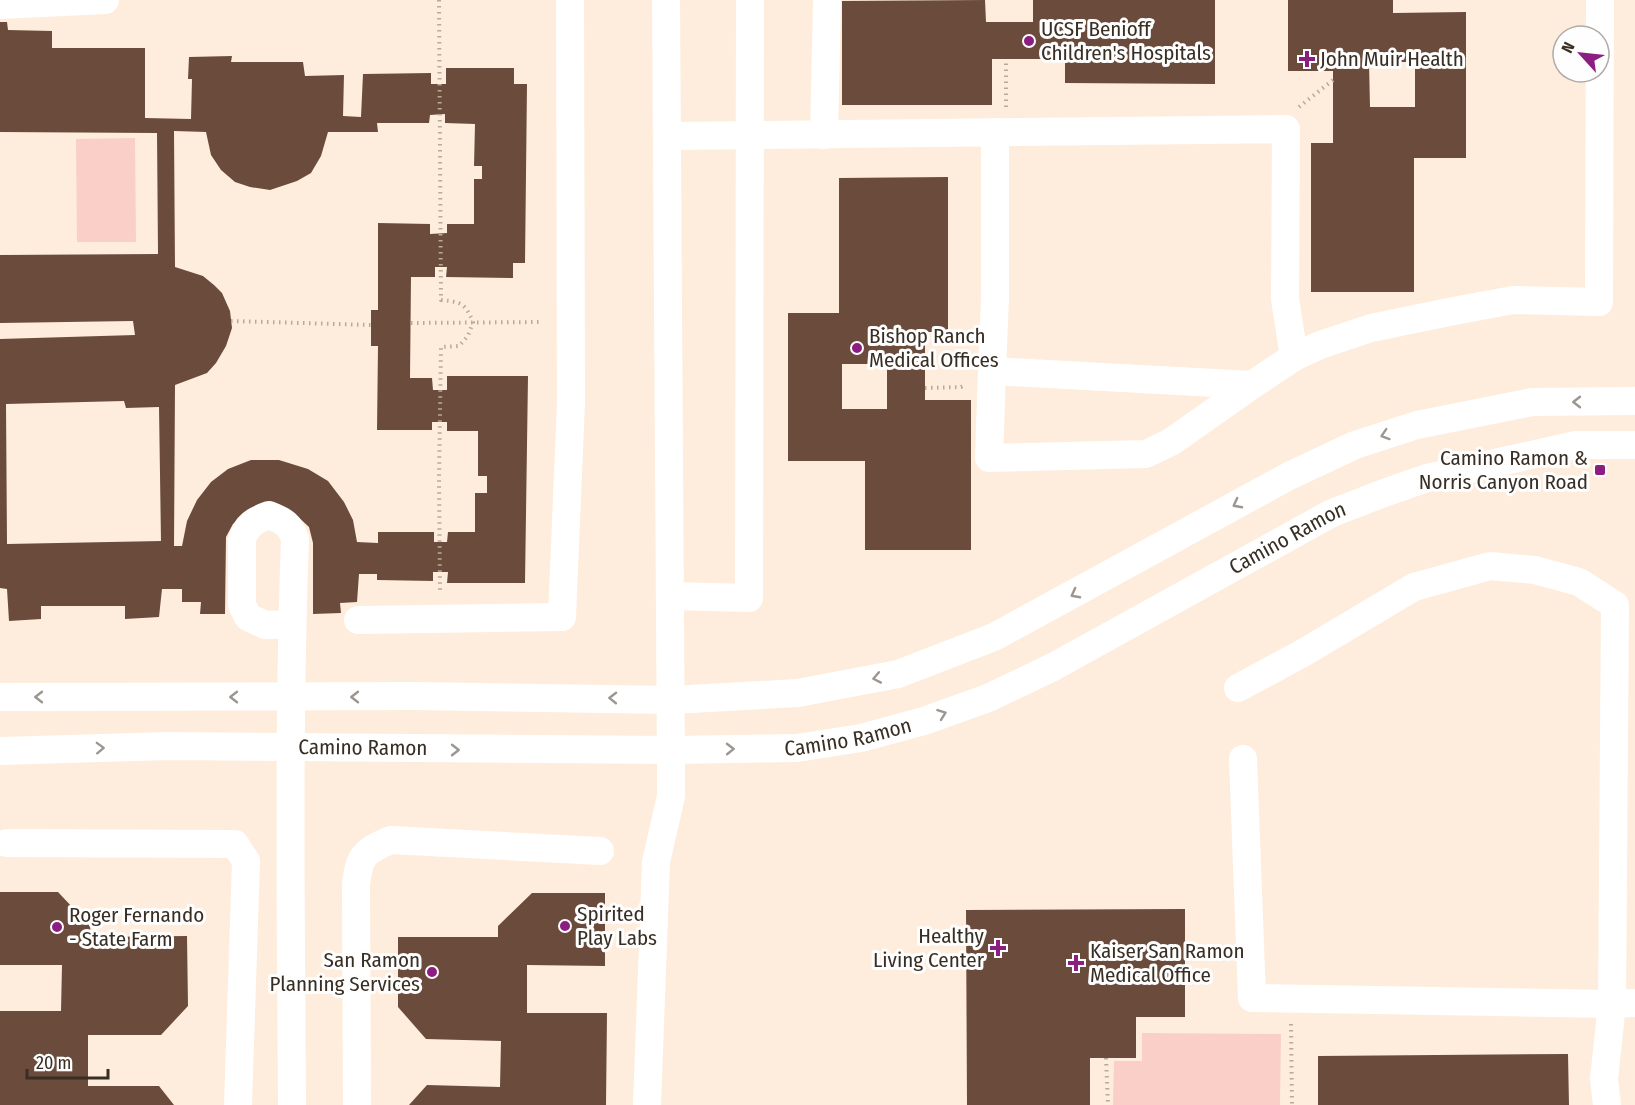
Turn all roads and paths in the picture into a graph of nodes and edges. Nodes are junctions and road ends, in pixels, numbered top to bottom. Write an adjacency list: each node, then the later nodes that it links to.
1 (105, 0): 8 (street)
2 (440, 0): 17 (path)
3 (570, 0): 19 (street)
4 (666, 0): 14 (street)
5 (750, 0): 15 (street)
6 (827, 0): 13 (street)
7 (1600, 0): 21 (street)
8 (0, 5)
9 (1006, 59): 12 (path)
10 (1333, 80): 11 (path)
11 (1286, 129): 12 (street); 21 (street)
12 (1000, 132): 13 (street); 22 (street)
13 (824, 135): 15 (street)
14 (667, 136): 15 (street); 27 (street)
15 (749, 136): 27 (street)
16 (231, 321): 20 (path)
17 (473, 322): 18 (path); 19 (path); 28 (path)
18 (411, 323)
19 (571, 323): 28 (street)
20 (371, 325)
21 (1294, 357): 23 (street)
22 (992, 371): 23 (street); 23 (street); 24 (path)
23 (1252, 385)
24 (925, 388)
25 (1635, 401): 34 (street, one-way to 34)
26 (1635, 445): 36 (street, Camino Ramon, one-way to 26)
27 (671, 596): 34 (street)
28 (440, 619): 29 (street)
29 (358, 620)
30 (292, 624): 33 (street)
31 (1238, 688): 42 (street)
32 (0, 697): 33 (street, one-way to 32)
33 (292, 697): 34 (street, one-way to 33); 35 (street)
34 (672, 700): 36 (street)
35 (292, 748): 36 (street, Camino Ramon, one-way to 36); 37 (street, Camino Ramon, one-way to 35); 45 (street)
36 (671, 750): 47 (street)
37 (0, 751)
38 (1243, 759): 41 (street)
39 (7, 843): 44 (street)
40 (600, 851): 46 (street)
41 (1293, 1000): 42 (street); 49 (path)
42 (1623, 1003): 50 (street)
43 (1106, 1058): 48 (path)
44 (238, 1105)
45 (292, 1105)
46 (357, 1105)
47 (647, 1105)
48 (1108, 1105)
49 (1292, 1105)
50 (1607, 1105)

